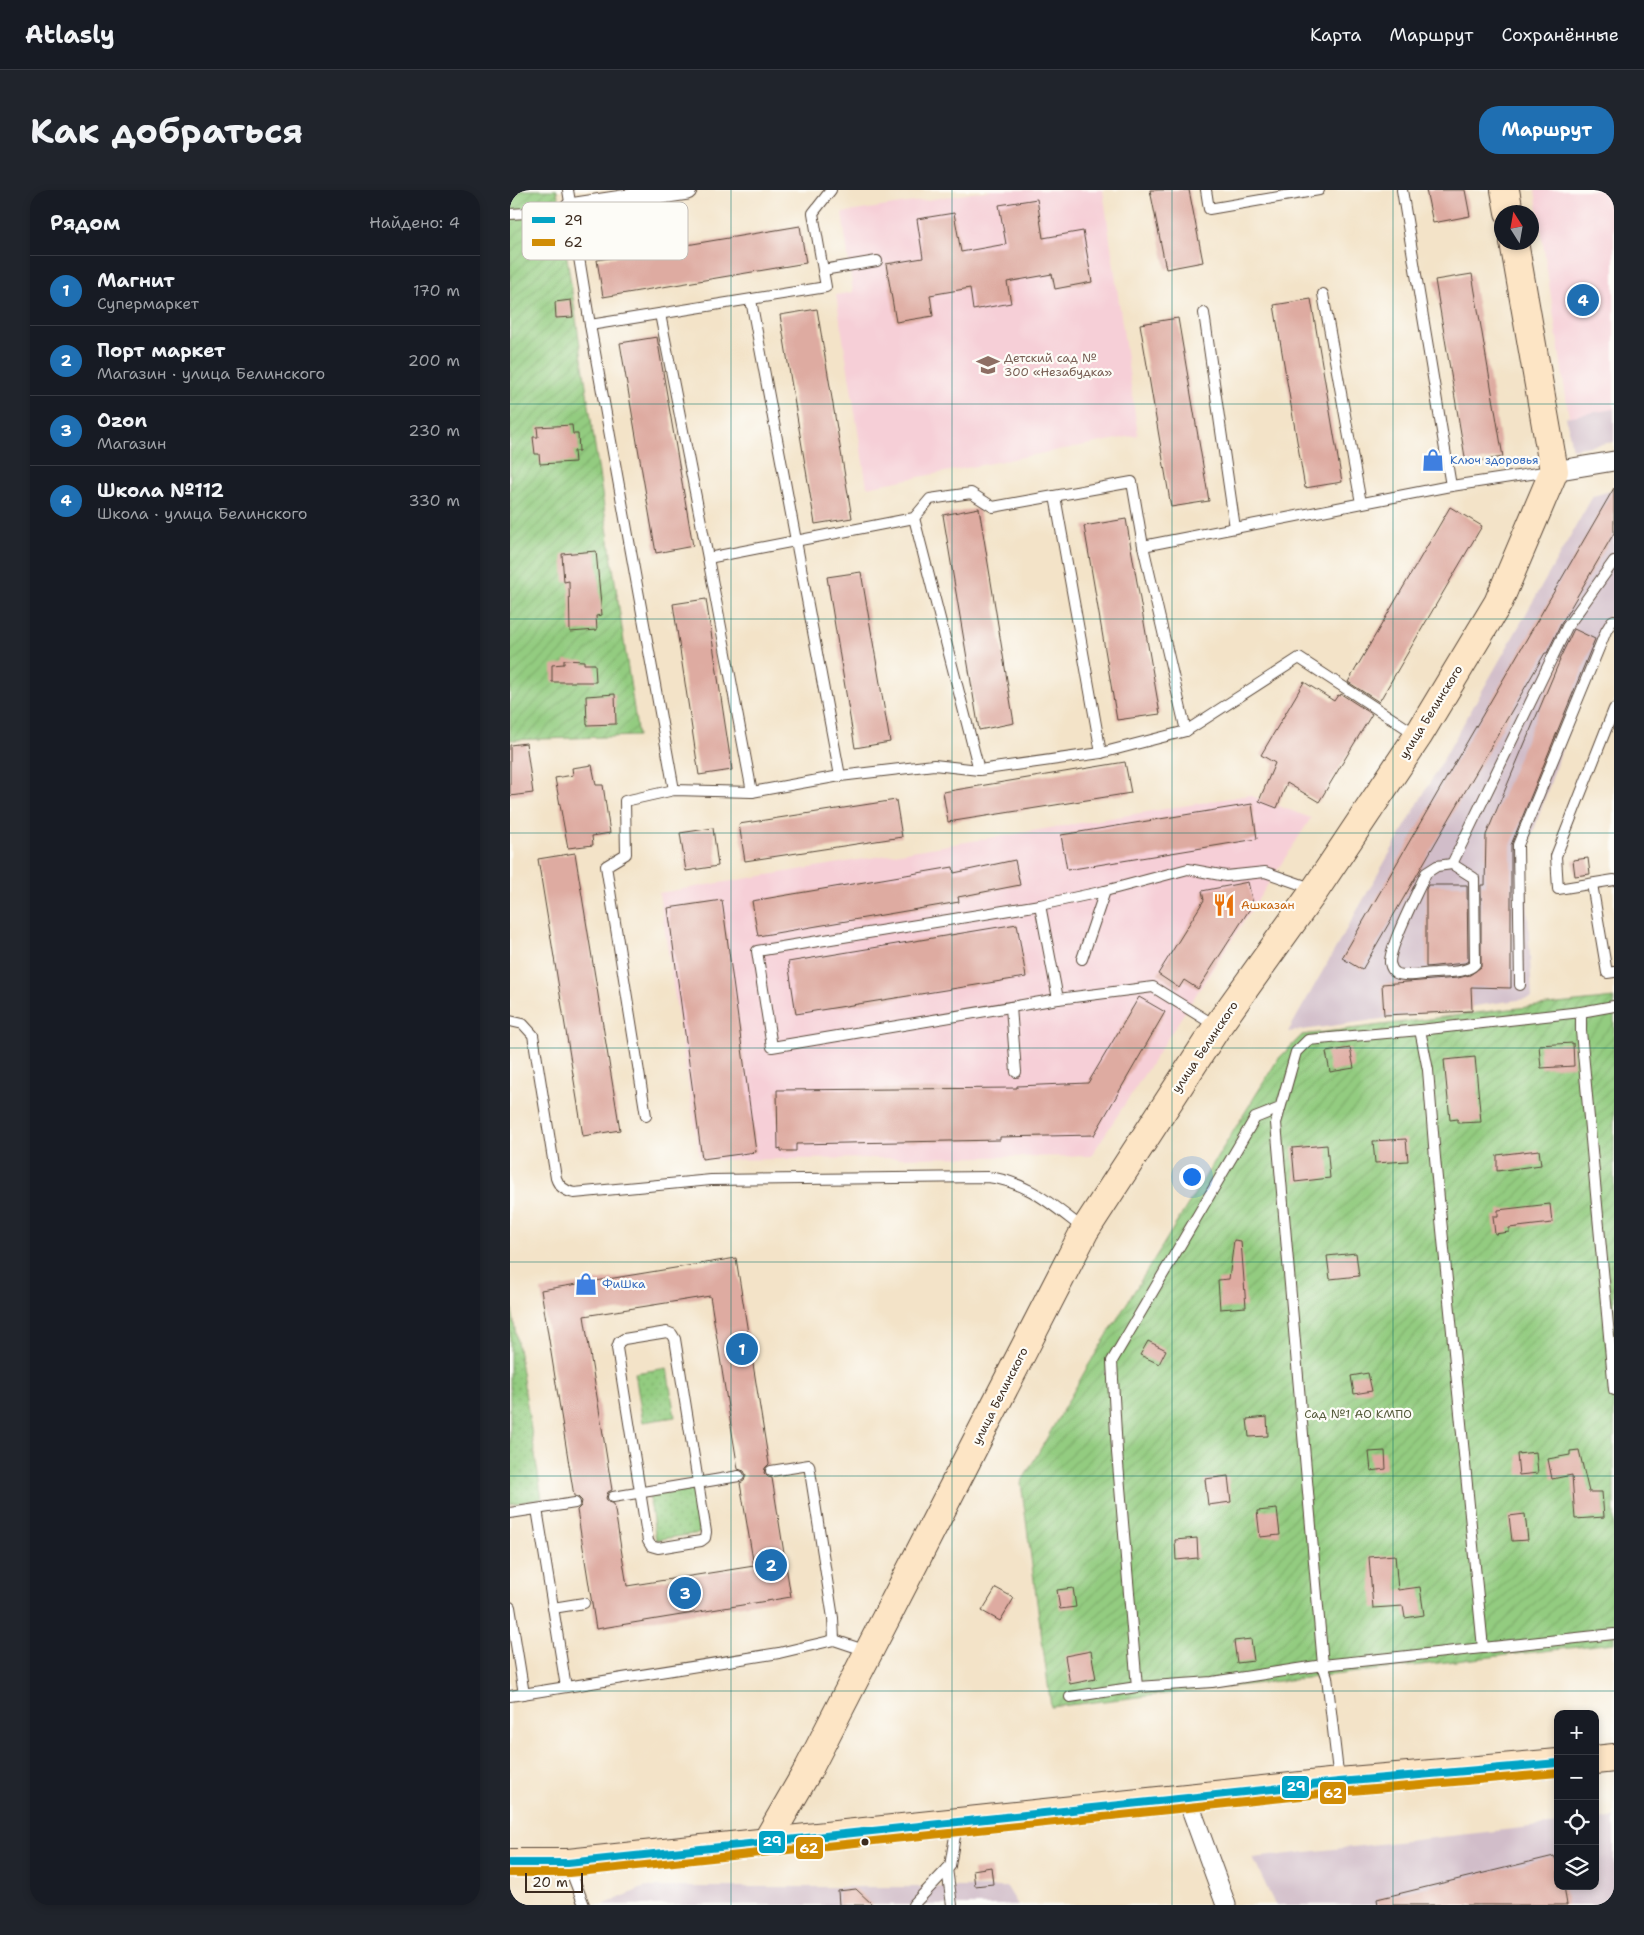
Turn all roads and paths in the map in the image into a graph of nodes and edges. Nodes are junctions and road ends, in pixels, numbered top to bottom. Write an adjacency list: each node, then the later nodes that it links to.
1 (687, 190): 7 (street)
2 (832, 190): 12 (lane)
3 (1206, 190): 4 (lane)
4 (1319, 190)
5 (1402, 190): 20 (lane)
6 (1505, 190): 8 (street)
7 (569, 199)
8 (1508, 205)
9 (1515, 250): 19 (street)
10 (579, 260): 17 (lane)
11 (877, 262): 12 (lane)
12 (823, 270): 14 (lane)
13 (1323, 294): 22 (lane)
14 (751, 300): 16 (lane); 25 (lane)
15 (1204, 313): 24 (lane)
16 (660, 314): 17 (lane); 27 (lane)
17 (590, 324): 36 (lane)
18 (1614, 462): 19 (street)
19 (1554, 471): 20 (lane); 32 (street, улица Белинского)
20 (1451, 486): 22 (lane)
21 (1055, 496): 23 (lane); 26 (lane); 33 (lane)
22 (1361, 504): 24 (lane)
23 (914, 518): 25 (lane); 34 (lane)
24 (1235, 528): 26 (lane)
25 (796, 541): 27 (lane); 35 (lane)
26 (1143, 546): 31 (lane)
27 (708, 558): 37 (lane)
28 (1614, 561): 38 (lane)
29 (1614, 620): 46 (lane)
30 (1614, 709): 40 (lane)
31 (1186, 731): 32 (lane); 33 (lane)
32 (1418, 736): 41 (street, улица Белинского)
33 (1101, 753): 34 (lane)
34 (979, 770): 35 (lane)
35 (840, 776): 37 (lane)
36 (674, 790): 37 (lane); 56 (lane)
37 (752, 792)
38 (1452, 864): 38 (lane)
39 (1614, 880): 40 (lane)
40 (1592, 884): 45 (lane)
41 (1315, 890): 42 (lane); 52 (street, улица Белинского)
42 (1106, 891): 43 (lane); 44 (lane)
43 (1040, 905): 47 (lane); 49 (lane)
44 (1082, 959)
45 (1614, 972)
46 (1520, 985)
47 (1058, 999): 49 (lane); 52 (lane)
48 (1614, 1006): 50 (lane)
49 (1012, 1007): 54 (lane)
50 (1581, 1012): 53 (lane); 58 (lane)
51 (510, 1021): 57 (lane)
52 (1217, 1027): 57 (street, улица Белинского)
53 (1420, 1030): 55 (lane); 72 (lane)
54 (1016, 1072)
55 (1280, 1108): 74 (lane); 76 (lane)
56 (646, 1116)
57 (1085, 1230): 73 (street, улица Белинского)
58 (1614, 1390)
59 (770, 1471): 71 (lane)
60 (739, 1476): 61 (lane)
61 (698, 1483): 62 (lane); 62 (lane); 62 (lane)
62 (641, 1492): 63 (lane)
63 (613, 1497)
64 (575, 1502): 65 (lane)
65 (537, 1509): 66 (lane); 69 (lane)
66 (510, 1513)
67 (584, 1603): 69 (lane)
68 (510, 1607): 77 (lane)
69 (553, 1608): 75 (lane)
70 (1614, 1634): 72 (lane)
71 (834, 1640): 73 (lane); 75 (lane)
72 (1483, 1648): 74 (lane)
73 (868, 1652): 86 (street, улица Белинского)
74 (1323, 1666): 76 (lane); 83 (lane)
75 (566, 1687): 77 (lane)
76 (1137, 1687): 79 (lane)
77 (524, 1694): 78 (lane)
78 (510, 1696)
79 (1070, 1697)
80 (1614, 1758): 81 (street)
81 (1599, 1760)
82 (1554, 1763): 83 (street)
83 (1339, 1782): 84 (street)
84 (1187, 1798): 85 (street); 93 (street)
85 (957, 1822): 86 (street); 89 (lane)
86 (767, 1842): 88 (street)
87 (510, 1863): 88 (street)
88 (568, 1863): 90 (lane)
89 (947, 1869): 91 (lane); 92 (lane)
90 (584, 1905)
91 (913, 1905)
92 (952, 1905)
93 (1226, 1905)

